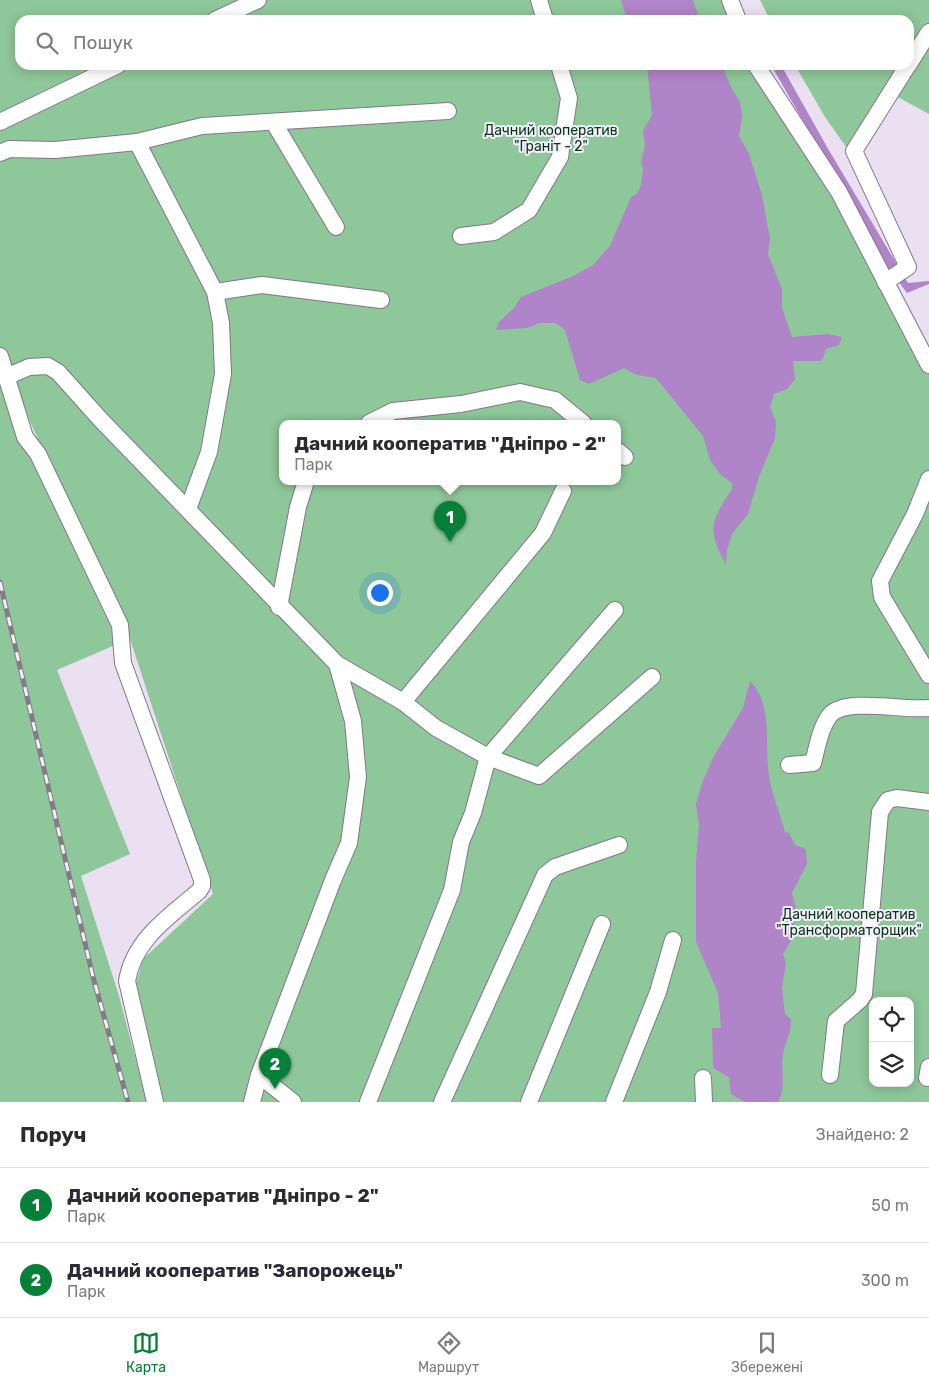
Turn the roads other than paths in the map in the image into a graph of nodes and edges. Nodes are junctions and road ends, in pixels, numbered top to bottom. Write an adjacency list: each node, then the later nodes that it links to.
1 (539, 0): 5 (lane)
2 (730, 0): 6 (lane)
3 (253, 1): 4 (lane)
4 (225, 15)
5 (544, 15)
6 (736, 15)
7 (929, 32): 8 (lane)
8 (914, 56)
9 (108, 70): 14 (lane)
10 (561, 70): 19 (lane)
11 (759, 70): 20 (lane)
12 (905, 70): 20 (lane)
13 (448, 111): 15 (lane)
14 (0, 122)
15 (274, 123): 16 (lane); 18 (lane)
16 (137, 142): 17 (lane); 21 (lane)
17 (0, 153)
18 (336, 227)
19 (461, 236)
20 (885, 282): 24 (lane)
21 (215, 292): 22 (lane); 31 (lane)
22 (381, 300)
23 (0, 356): 25 (lane)
24 (929, 365)
25 (6, 377): 31 (lane); 48 (lane)
26 (375, 420): 27 (lane)
27 (579, 420)
28 (929, 479): 35 (lane)
29 (305, 485): 32 (lane)
30 (563, 491): 37 (lane)
31 (188, 509): 32 (lane)
32 (278, 607): 34 (lane)
33 (616, 610): 39 (lane)
34 (337, 664): 37 (lane); 46 (lane)
35 (929, 675)
36 (652, 677): 39 (lane)
37 (404, 702): 39 (lane)
38 (929, 708): 40 (lane)
39 (488, 757): 51 (lane)
40 (789, 765)
41 (929, 802): 45 (lane)
42 (619, 845): 52 (lane)
43 (602, 924): 53 (lane)
44 (672, 940): 54 (lane)
45 (830, 1075)
46 (258, 1076): 49 (lane); 50 (lane)
47 (703, 1078): 55 (lane)
48 (155, 1102)
49 (252, 1102)
50 (293, 1102)
51 (368, 1102)
52 (442, 1102)
53 (529, 1102)
54 (614, 1102)
55 (704, 1102)

